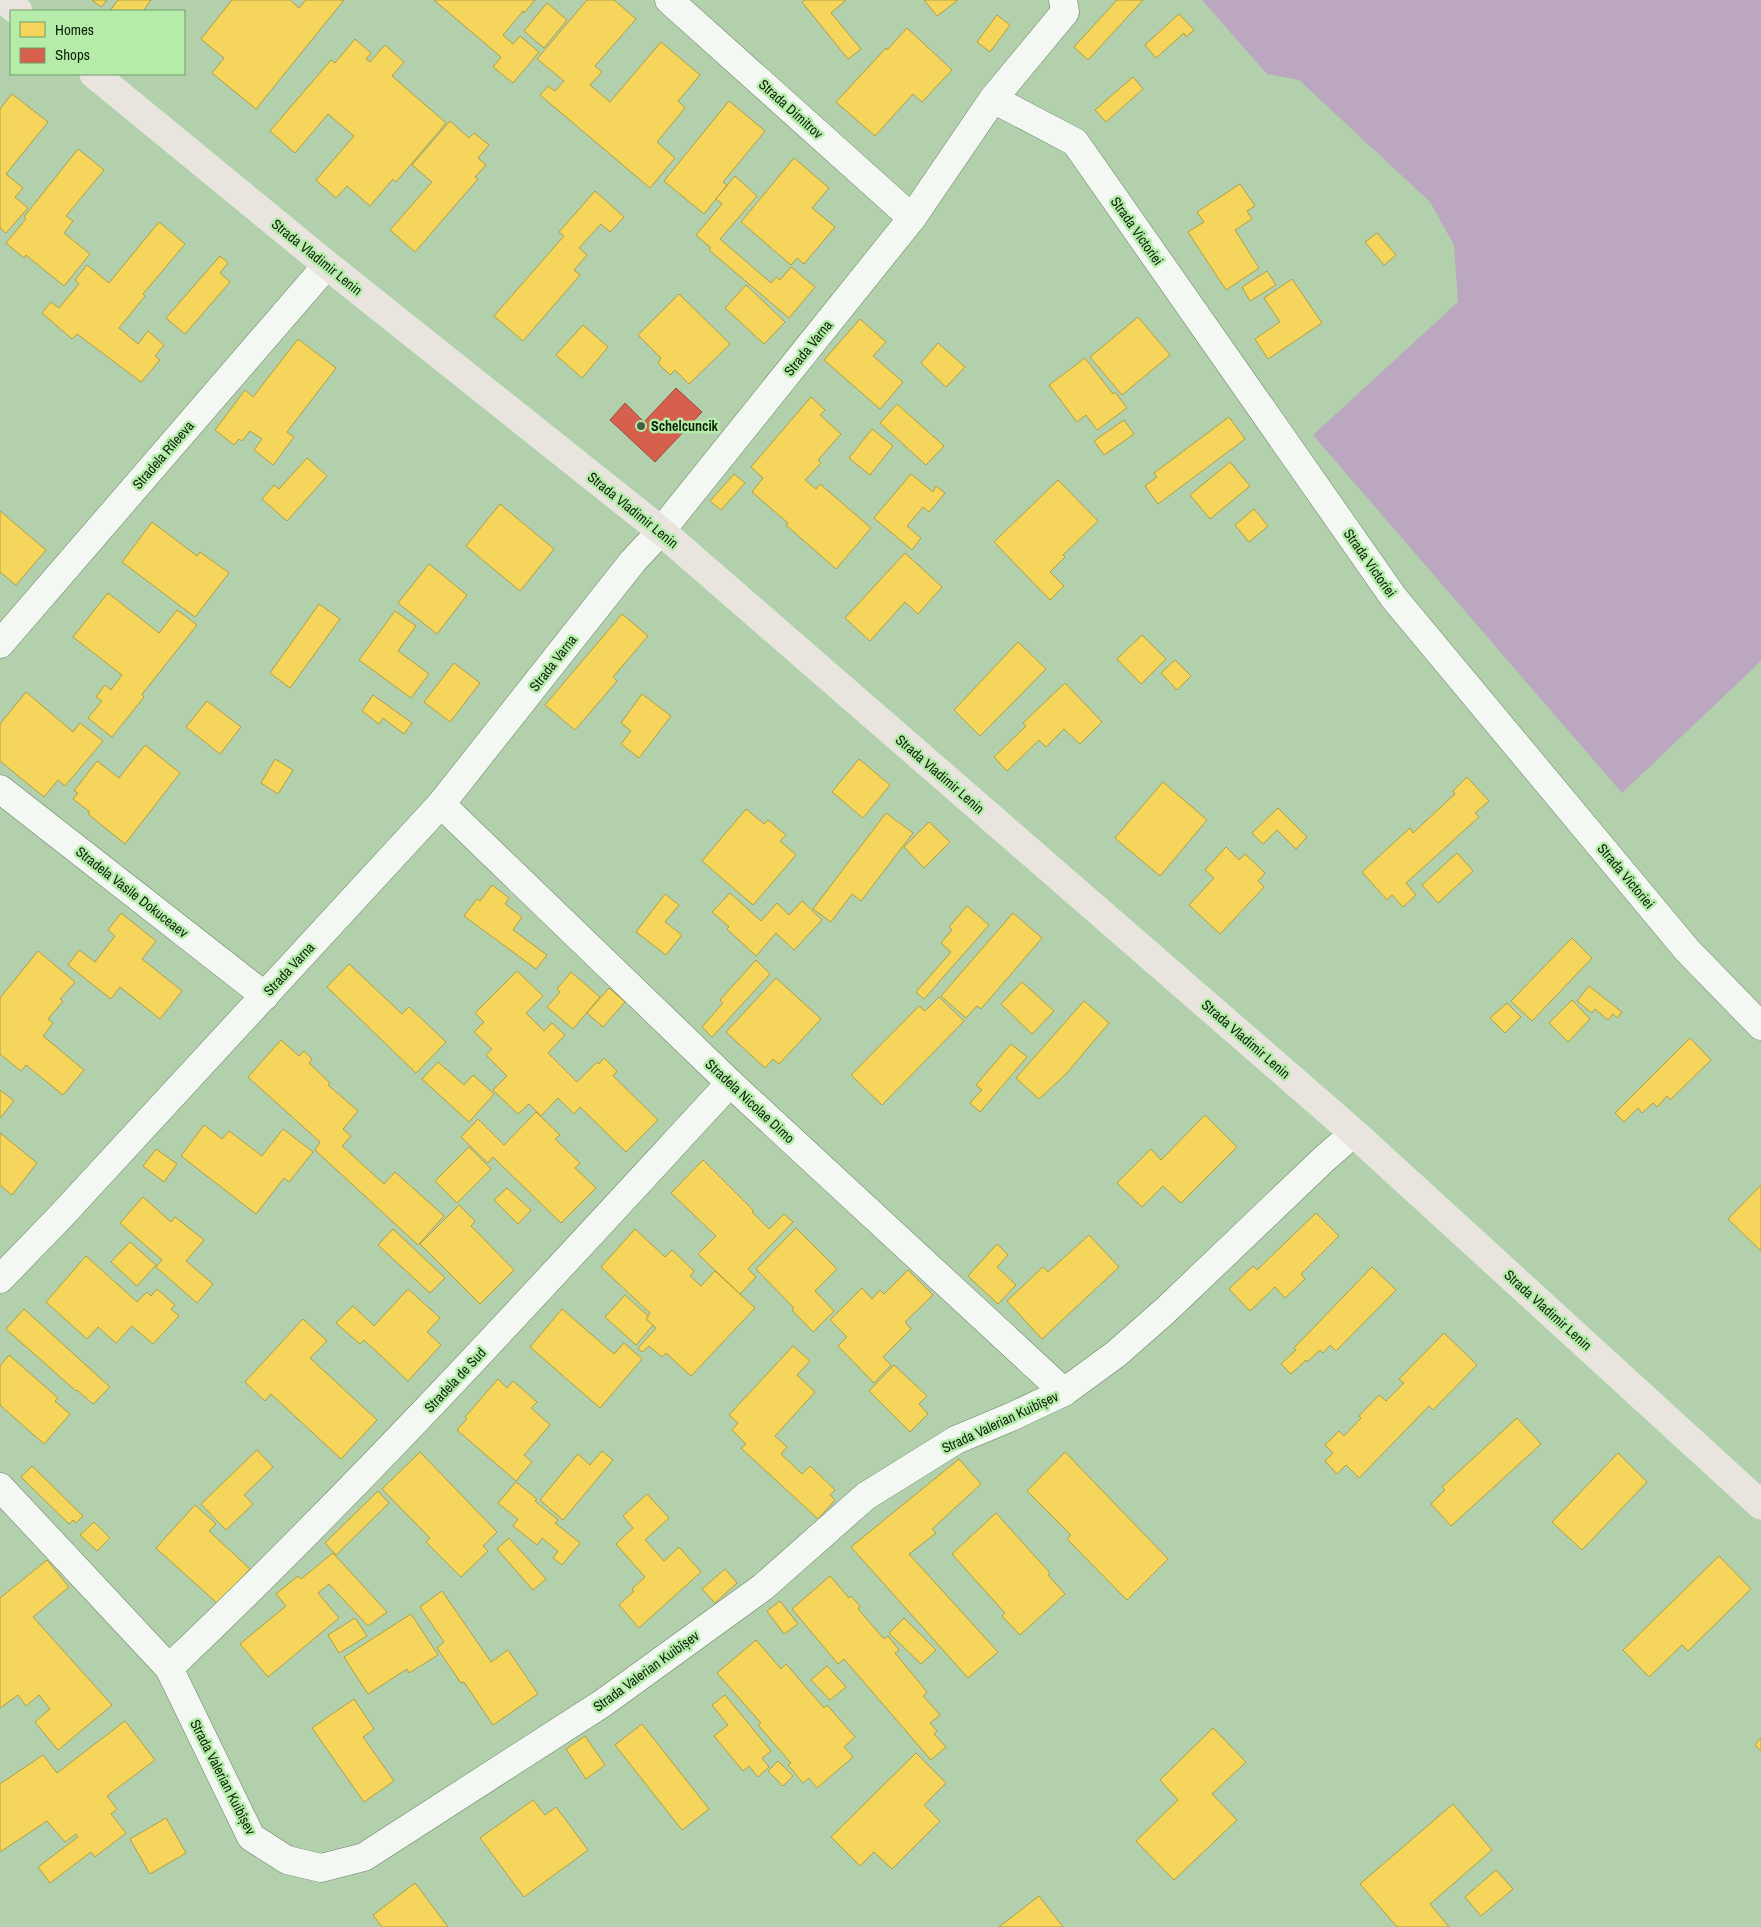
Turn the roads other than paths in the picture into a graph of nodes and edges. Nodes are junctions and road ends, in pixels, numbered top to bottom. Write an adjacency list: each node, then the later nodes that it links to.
1 (4, 0): 4 (main road)
2 (669, 0): 7 (street, Strada Dimitrov)
3 (1064, 6): 6 (street, Strada Varna)
4 (17, 10)
5 (95, 75): 8 (main road, Strada Vladimir Lenin)
6 (993, 99): 7 (street, Strada Varna); 14 (street, Strada Victoriei)
7 (912, 218): 9 (street, Strada Varna)
8 (327, 266): 9 (main road, Strada Vladimir Lenin); 10 (street, Stradela Rîleeva)
9 (661, 531): 12 (street, Strada Varna); 16 (main road, Strada Vladimir Lenin)
10 (0, 644)
11 (0, 789): 13 (street, Stradela Vasile Dokuceaev)
12 (441, 804): 13 (street, Strada Varna); 15 (street, Stradela Nicolae Dimo)
13 (265, 996): 17 (street, Strada Varna)
14 (1761, 1026)
15 (730, 1083): 18 (street, Stradela Nicolae Dimo); 21 (street, Stradela de Sud)
16 (1354, 1133): 18 (street, Strada Valerian Kuibîșev); 20 (main road, Strada Vladimir Lenin)
17 (0, 1279)
18 (1064, 1392): 21 (street, Strada Valerian Kuibîșev)
19 (0, 1487): 21 (street, Strada Valerian Kuibîșev)
20 (1761, 1505)
21 (169, 1668)

